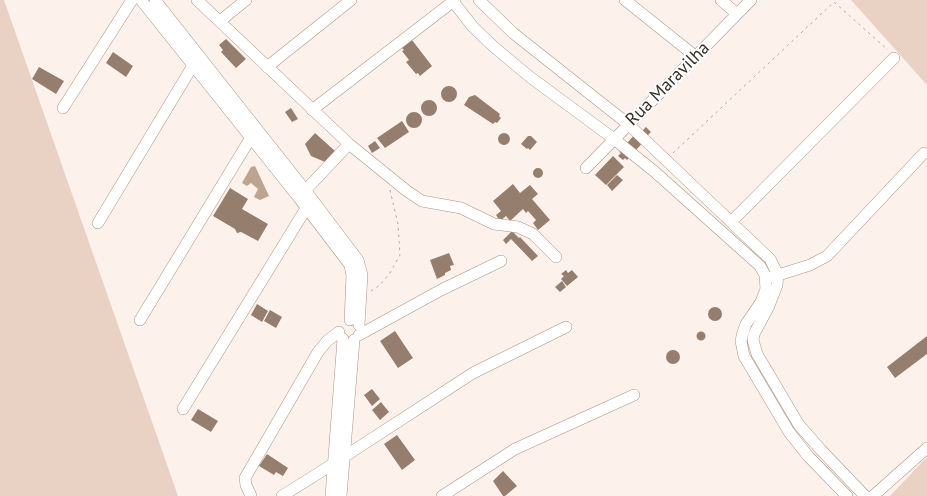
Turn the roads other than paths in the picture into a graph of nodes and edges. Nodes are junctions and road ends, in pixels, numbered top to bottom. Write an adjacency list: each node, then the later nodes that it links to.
1 (132, 0): 19 (street)
2 (140, 0): 17 (street)
3 (154, 0): 14 (street)
4 (197, 0): 13 (street)
5 (246, 0): 13 (street)
6 (352, 0): 18 (street)
7 (479, 0): 21 (street)
8 (625, 0): 15 (street)
9 (721, 0): 12 (street)
10 (751, 0): 12 (street, Rua Maravilha)
11 (453, 1): 20 (street); 23 (street)
12 (737, 14): 15 (street, Rua Maravilha)
13 (220, 21): 18 (street)
14 (199, 55): 17 (street); 22 (street)
15 (695, 56): 21 (street, Rua Maravilha)
16 (894, 58): 30 (street)
17 (193, 67): 22 (street); 31 (street)
18 (268, 67): 20 (street)
19 (63, 108)
20 (312, 110): 24 (street)
21 (628, 124): 23 (street, Rua Maravilha); 26 (street)
22 (254, 133): 29 (street); 36 (street)
23 (614, 139): 27 (street, Rua Maravilha); 28 (street)
24 (349, 144): 29 (street); 32 (street)
25 (924, 153): 34 (street)
26 (665, 161): 28 (street); 30 (street)
27 (586, 168)
28 (655, 172): 35 (street)
29 (305, 199): 38 (street); 38 (street); 40 (street)
30 (731, 222): 34 (street)
31 (98, 223)
32 (556, 257)
33 (501, 261): 38 (street)
34 (778, 275): 35 (street); 41 (street)
35 (766, 279): 42 (street)
36 (140, 320)
37 (566, 327): 44 (street)
38 (351, 332): 44 (street); 45 (street); 47 (street)
39 (634, 395): 46 (street)
40 (183, 410)
41 (799, 424): 42 (street); 52 (street)
42 (789, 432): 51 (street)
43 (927, 448): 53 (street)
44 (344, 457): 45 (street); 50 (street)
45 (333, 464): 48 (street); 49 (street)
46 (446, 495)
47 (251, 496)
48 (282, 496)
49 (331, 496)
50 (341, 496)
51 (847, 496)
52 (865, 496)
53 (873, 496)

